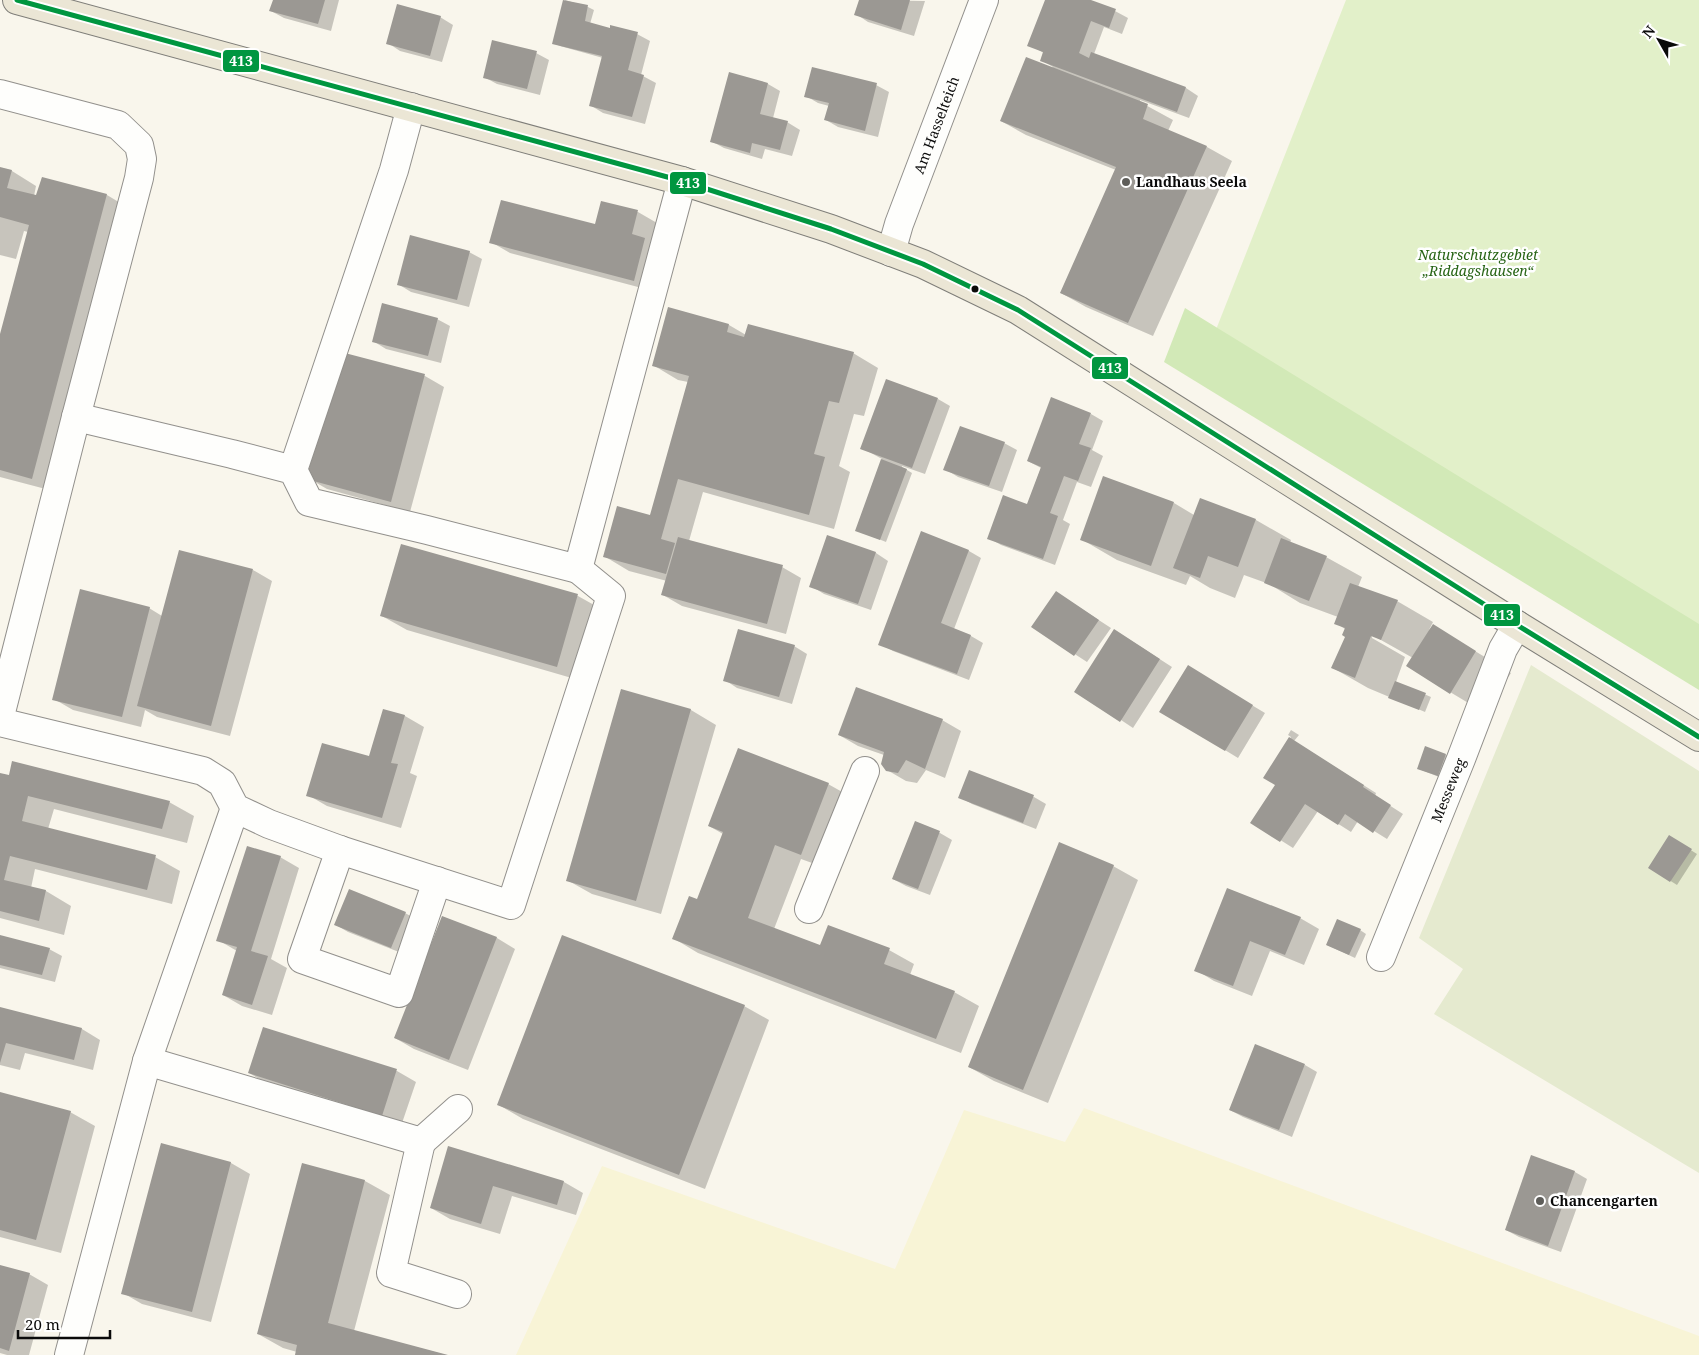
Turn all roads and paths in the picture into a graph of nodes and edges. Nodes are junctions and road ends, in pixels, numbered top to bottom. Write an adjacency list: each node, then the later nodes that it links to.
1 (17, 0): 4 (main road)
2 (984, 0): 6 (street, Am Hasselteich)
3 (0, 94): 7 (street)
4 (411, 107): 5 (main road); 8 (street)
5 (682, 182): 6 (main road); 9 (street)
6 (891, 252): 10 (main road)
7 (76, 417): 8 (street); 11 (street)
8 (293, 470): 9 (street)
9 (578, 569): 17 (street)
10 (1517, 625): 13 (main road); 19 (street, Messeweg)
11 (0, 716)
12 (0, 722): 15 (street)
13 (1699, 737)
14 (865, 771): 18 (street)
15 (234, 808): 16 (street); 20 (street)
16 (340, 850): 17 (street); 17 (street)
17 (437, 881)
18 (810, 909)
19 (1381, 957)
20 (147, 1061): 22 (street); 24 (street)
21 (458, 1108): 22 (street)
22 (421, 1142): 23 (street)
23 (457, 1294)
24 (69, 1355)

